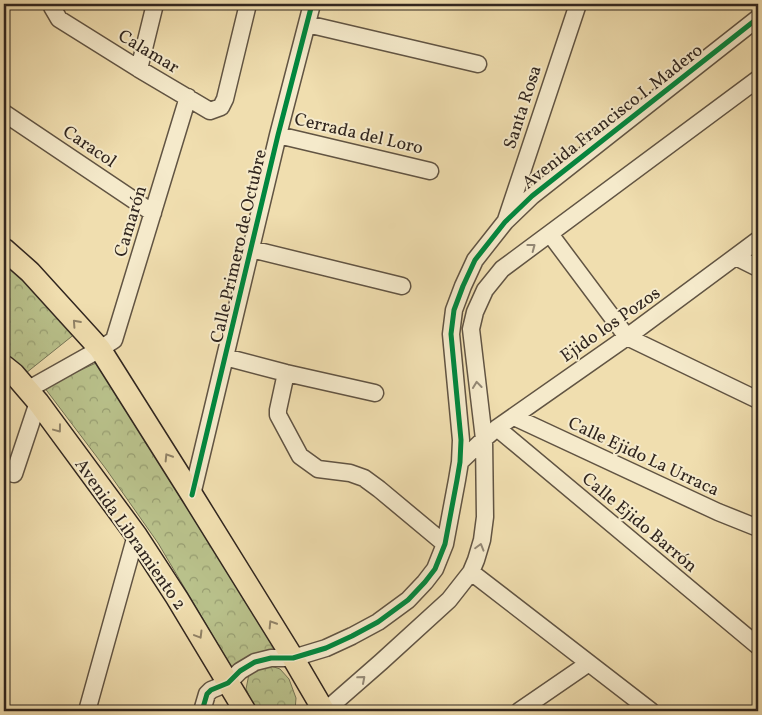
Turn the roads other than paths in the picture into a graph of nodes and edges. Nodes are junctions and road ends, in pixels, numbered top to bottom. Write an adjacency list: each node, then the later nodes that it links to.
1 (155, 4): 9 (street)
2 (248, 4): 11 (street, Calamar)
3 (312, 4): 7 (street, Calle Primero de Octubre)
4 (578, 4): 16 (street, Santa Rosa)
5 (52, 5): 9 (street, Calamar)
6 (758, 18): 16 (street, Avenida Francisco I. Madero)
7 (307, 24): 8 (street); 13 (street, Calle Primero de Octubre)
8 (478, 64)
9 (139, 69): 11 (street, Calamar)
10 (758, 79): 17 (street)
11 (188, 97): 15 (street, Camarón)
12 (4, 113): 15 (street, Caracol)
13 (278, 135): 14 (street, Cerrada del Loro); 19 (street, Calle Primero de Octubre)
14 (430, 171)
15 (153, 213): 25 (street, Camarón)
16 (505, 222): 35 (street, Avenida Francisco I. Madero)
17 (550, 234): 24 (street); 34 (street, one-way to 17)
18 (758, 240): 21 (street, Ejido los Pozos)
19 (251, 249): 23 (street); 26 (street, Calle Primero de Octubre)
20 (4, 250): 25 (main road, one-way to 20)
21 (736, 257): 22 (street); 24 (street, Ejido los Pozos)
22 (758, 268)
23 (402, 286)
24 (626, 337): 31 (street); 32 (street, Ejido los Pozos)
25 (100, 349): 30 (street); 37 (main road, one-way to 25)
26 (225, 358): 28 (street); 37 (street, Calle Primero de Octubre)
27 (4, 366): 30 (main road, Avenida Libramiento 2)
28 (286, 373): 29 (street); 40 (street)
29 (375, 394)
30 (33, 396): 36 (street); 39 (main road, Avenida Libramiento 2, one-way to 39)
31 (758, 400)
32 (514, 417): 33 (street, Ejido los Pozos); 38 (street, Calle Ejido La Urraca)
33 (497, 428): 34 (street, Ejido los Pozos); 42 (street, Calle Ejido Barrón)
34 (484, 439): 35 (street, Ejido los Pozos); 41 (street, one-way to 34)
35 (460, 462): 40 (street, Avenida Francisco I. Madero)
36 (9, 473)
37 (192, 494): 43 (main road, one-way to 37)
38 (758, 528)
39 (136, 535): 45 (main road, Avenida Libramiento 2, one-way to 45); 46 (street)
40 (445, 544): 43 (street, Avenida Francisco I. Madero)
41 (470, 572): 44 (street); 49 (street, one-way to 41)
42 (758, 646)
43 (292, 658): 45 (street); 49 (main road)
44 (589, 663): 50 (street); 51 (street)
45 (228, 683): 47 (street); 48 (main road, Avenida Libramiento 2)
46 (87, 711)
47 (202, 711)
48 (245, 711)
49 (325, 711)
50 (519, 711)
51 (651, 711)

